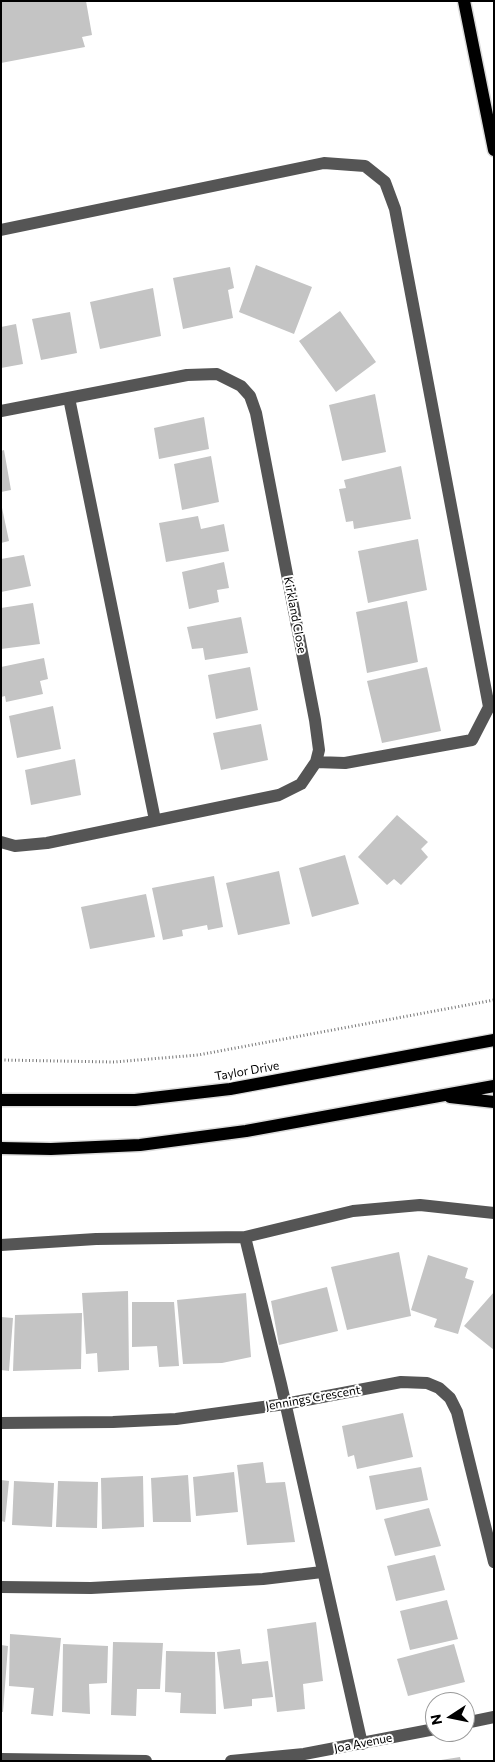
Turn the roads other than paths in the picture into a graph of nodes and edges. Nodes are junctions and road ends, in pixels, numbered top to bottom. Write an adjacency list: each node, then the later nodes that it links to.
1 (464, 1): 2 (main road)
2 (494, 150)
3 (1, 230): 6 (street)
4 (69, 398): 5 (street, Kirkland Close); 6 (street, Kirkland Close); 7 (street)
5 (1, 412)
6 (316, 762): 7 (street)
7 (155, 820): 8 (street)
8 (1, 842)
9 (494, 1040): 12 (main road, Taylor Drive)
10 (494, 1086): 11 (main road)
11 (435, 1096): 13 (main road); 14 (main road)
12 (1, 1100)
13 (494, 1102)
14 (1, 1148)
15 (494, 1213): 16 (street)
16 (245, 1237): 17 (street); 18 (street)
17 (1, 1245)
18 (285, 1404): 19 (street, Jennings Crescent); 20 (street, Jennings Crescent); 21 (street)
19 (1, 1423)
20 (494, 1562)
21 (322, 1572): 22 (street); 26 (street)
22 (1, 1587)
23 (494, 1717): 24 (street)
24 (475, 1721)
25 (425, 1731): 26 (street, Joa Avenue)
26 (362, 1744): 29 (street, Joa Avenue)
27 (1, 1759): 28 (street)
28 (146, 1761)
29 (231, 1761)

